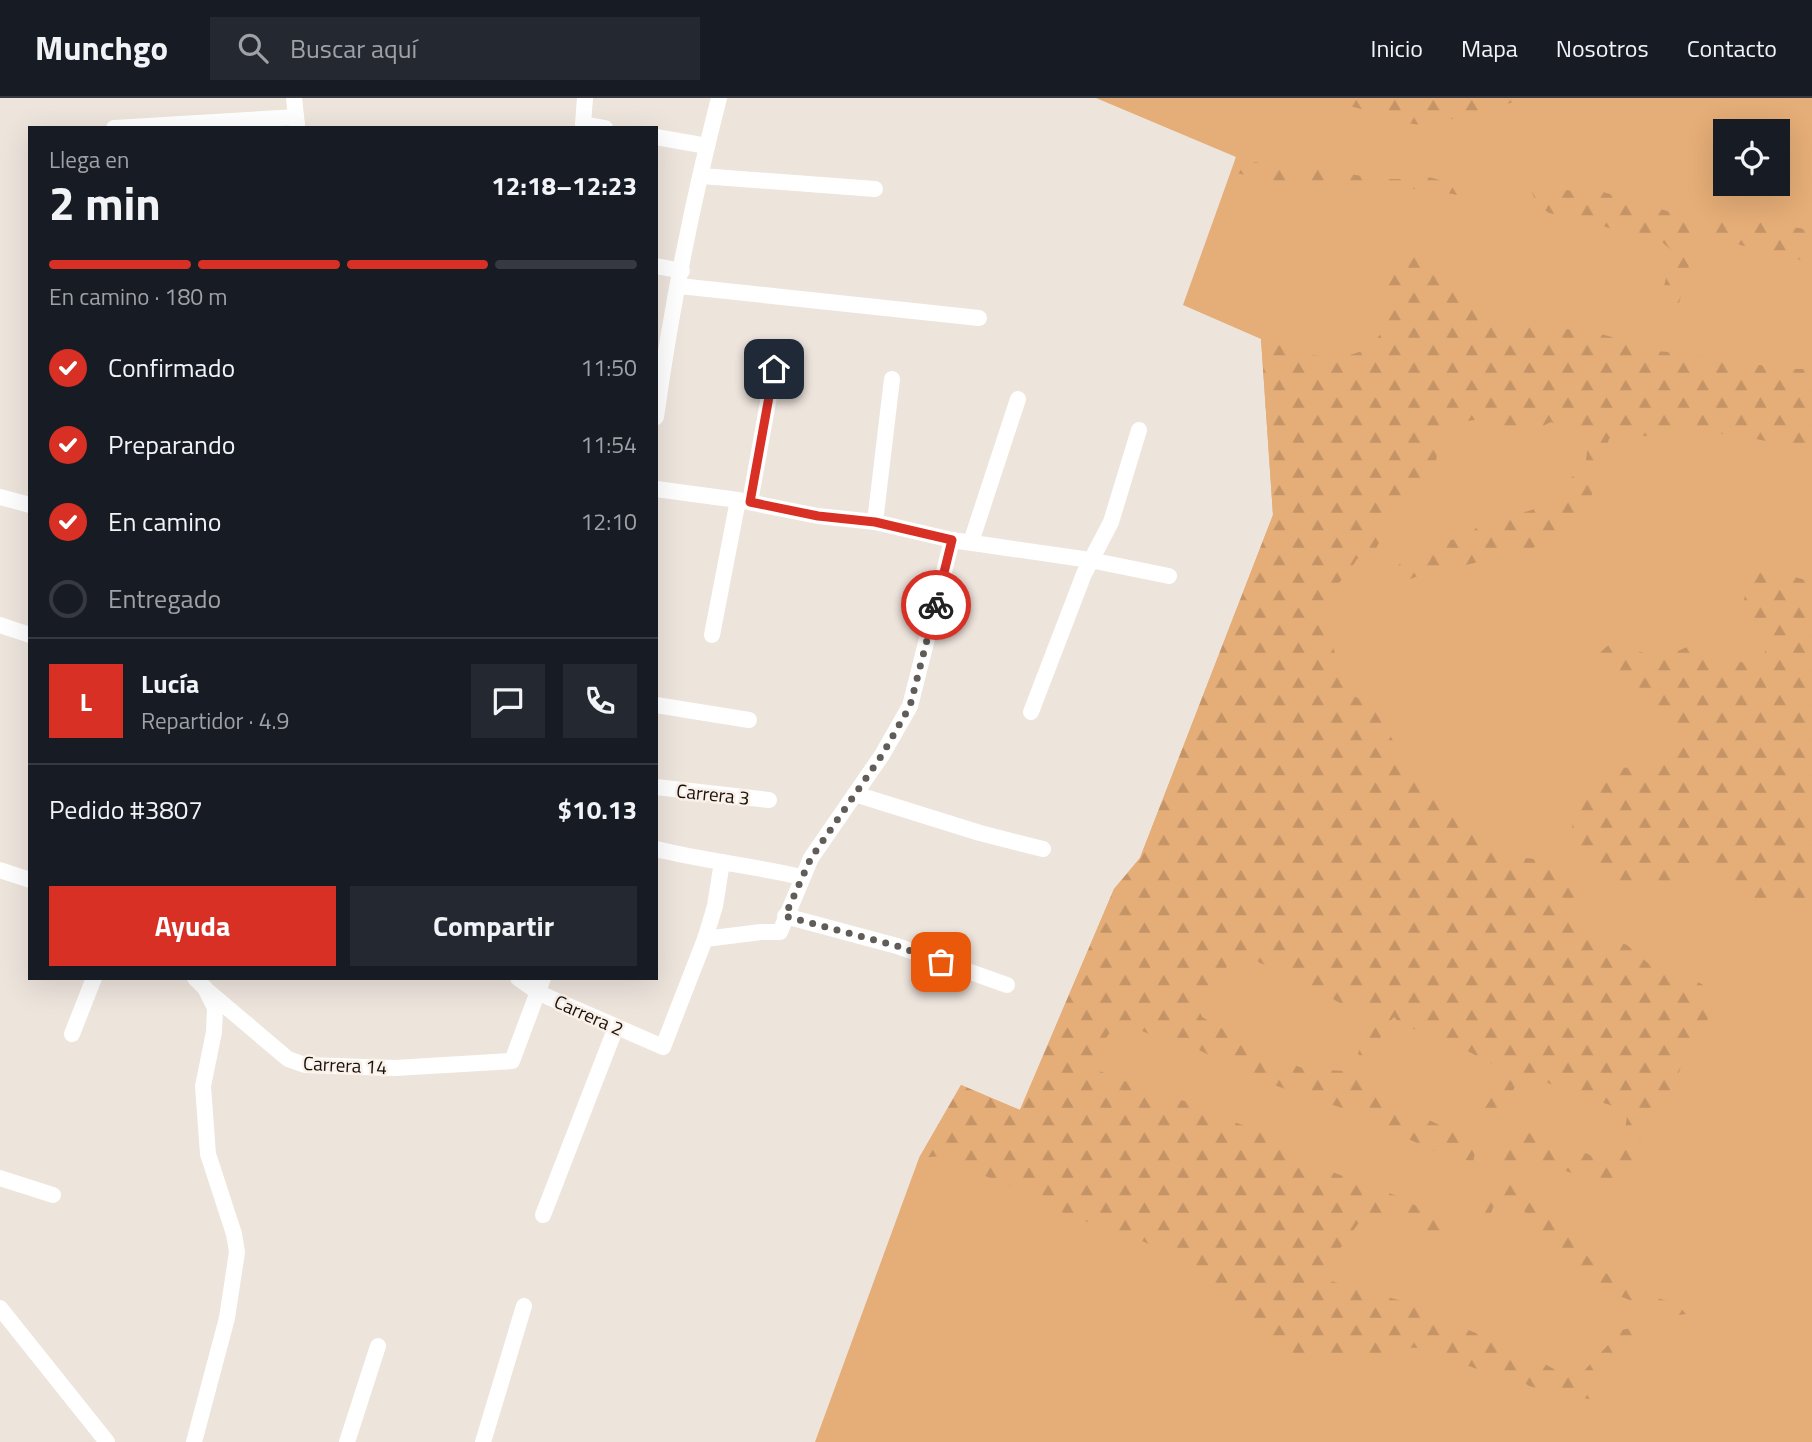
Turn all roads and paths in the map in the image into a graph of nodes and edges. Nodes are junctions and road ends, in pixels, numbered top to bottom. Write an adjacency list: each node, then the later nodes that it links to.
1 (294, 98): 4 (street)
2 (585, 98): 6 (street)
3 (719, 98): 8 (street)
4 (296, 122): 5 (street)
5 (175, 126)
6 (594, 126)
7 (658, 137): 8 (street)
8 (707, 146): 9 (street)
9 (701, 176): 10 (street); 12 (street)
10 (875, 189)
11 (658, 267): 12 (street)
12 (680, 279): 13 (street); 17 (street)
13 (979, 318)
14 (774, 369): 21 (street)
15 (892, 379): 23 (street)
16 (1018, 399): 25 (street)
17 (658, 402)
18 (1139, 430): 26 (street)
19 (658, 489): 21 (street)
20 (0, 497): 22 (street)
21 (744, 501): 23 (street); 30 (street)
22 (28, 504)
23 (875, 522): 24 (street)
24 (952, 540): 25 (street); 35 (street)
25 (971, 542): 26 (street)
26 (1090, 560): 27 (street); 32 (street)
27 (1169, 576)
28 (0, 625): 29 (street)
29 (28, 634)
30 (712, 635)
31 (658, 705): 33 (street)
32 (1031, 712)
33 (749, 720)
34 (658, 788): 36 (street, Carrera 3)
35 (855, 794): 38 (street); 41 (street)
36 (769, 800)
37 (658, 849): 39 (street)
38 (1043, 849)
39 (722, 862): 41 (street); 44 (street)
40 (0, 870): 42 (street)
41 (802, 877): 43 (street)
42 (28, 879)
43 (785, 916): 44 (street); 48 (street)
44 (705, 939): 49 (street, Carrera 2)
45 (93, 980): 50 (street)
46 (200, 983): 47 (street, Carrera 14); 58 (street)
47 (541, 985): 49 (street, Carrera 2)
48 (1007, 985)
49 (617, 1027): 53 (street)
50 (72, 1034)
51 (0, 1178): 52 (street)
52 (53, 1195)
53 (543, 1215)
54 (524, 1306): 60 (street)
55 (0, 1308): 57 (street)
56 (378, 1346): 59 (street)
57 (107, 1442)
58 (194, 1442)
59 (347, 1442)
60 (483, 1442)

